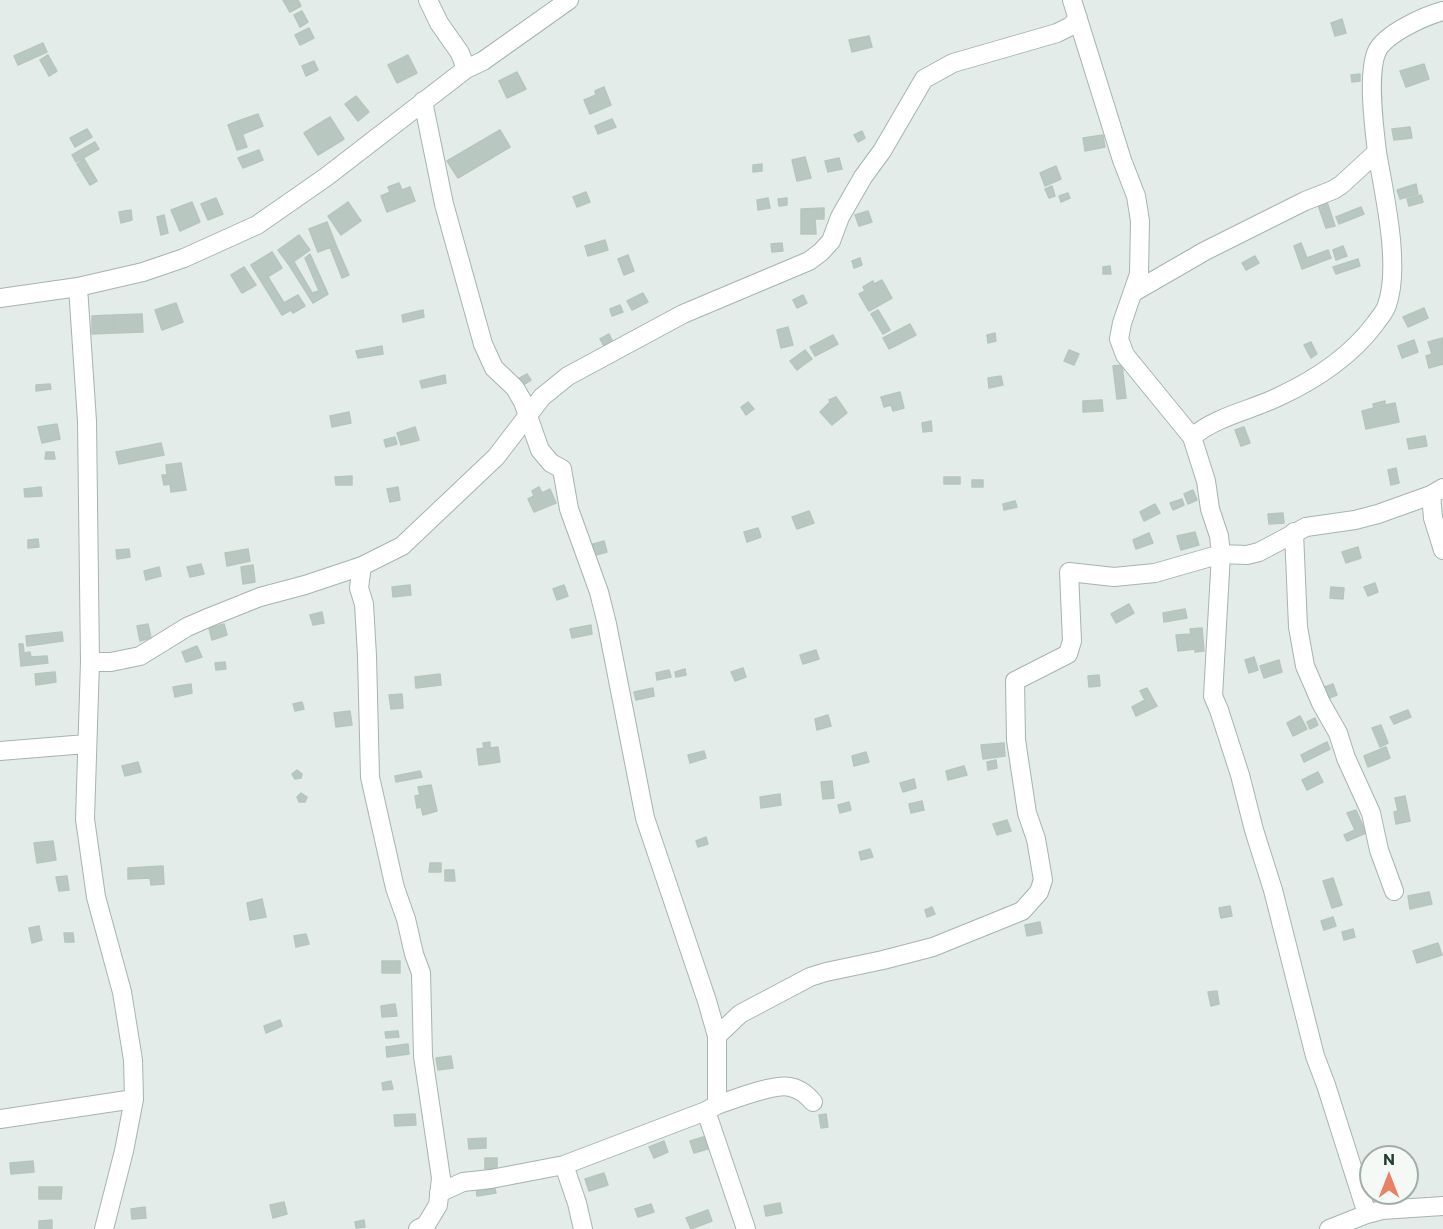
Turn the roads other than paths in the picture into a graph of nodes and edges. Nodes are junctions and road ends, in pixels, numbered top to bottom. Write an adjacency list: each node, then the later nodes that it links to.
1 (428, 0): 6 (street)
2 (568, 0): 6 (street)
3 (1072, 0): 5 (street)
4 (1443, 11): 8 (street)
5 (1078, 18): 10 (street); 12 (street)
6 (466, 69): 7 (street)
7 (423, 101): 9 (street); 12 (street)
8 (1377, 152): 10 (street); 13 (street)
9 (78, 287): 11 (street); 19 (street)
10 (1134, 292): 13 (street)
11 (0, 298)
12 (528, 418): 18 (street); 23 (street)
13 (1192, 437): 17 (street)
14 (1437, 492): 15 (street); 16 (street)
15 (1294, 532): 17 (street); 22 (street)
16 (1443, 550)
17 (1221, 554): 23 (street); 31 (street)
18 (362, 566): 19 (street); 29 (street)
19 (90, 662): 20 (street)
20 (86, 744): 21 (street); 24 (street)
21 (0, 751)
22 (1394, 891)
23 (717, 1036): 26 (street)
24 (134, 1099): 27 (street); 33 (street)
25 (813, 1102): 26 (street)
26 (712, 1108): 28 (street); 35 (street)
27 (0, 1119)
28 (564, 1165): 29 (street); 34 (street)
29 (439, 1193): 32 (street)
30 (1443, 1206): 31 (street)
31 (1367, 1214): 36 (street)
32 (428, 1228)
33 (104, 1229)
34 (583, 1229)
35 (746, 1229)
36 (1329, 1229)

